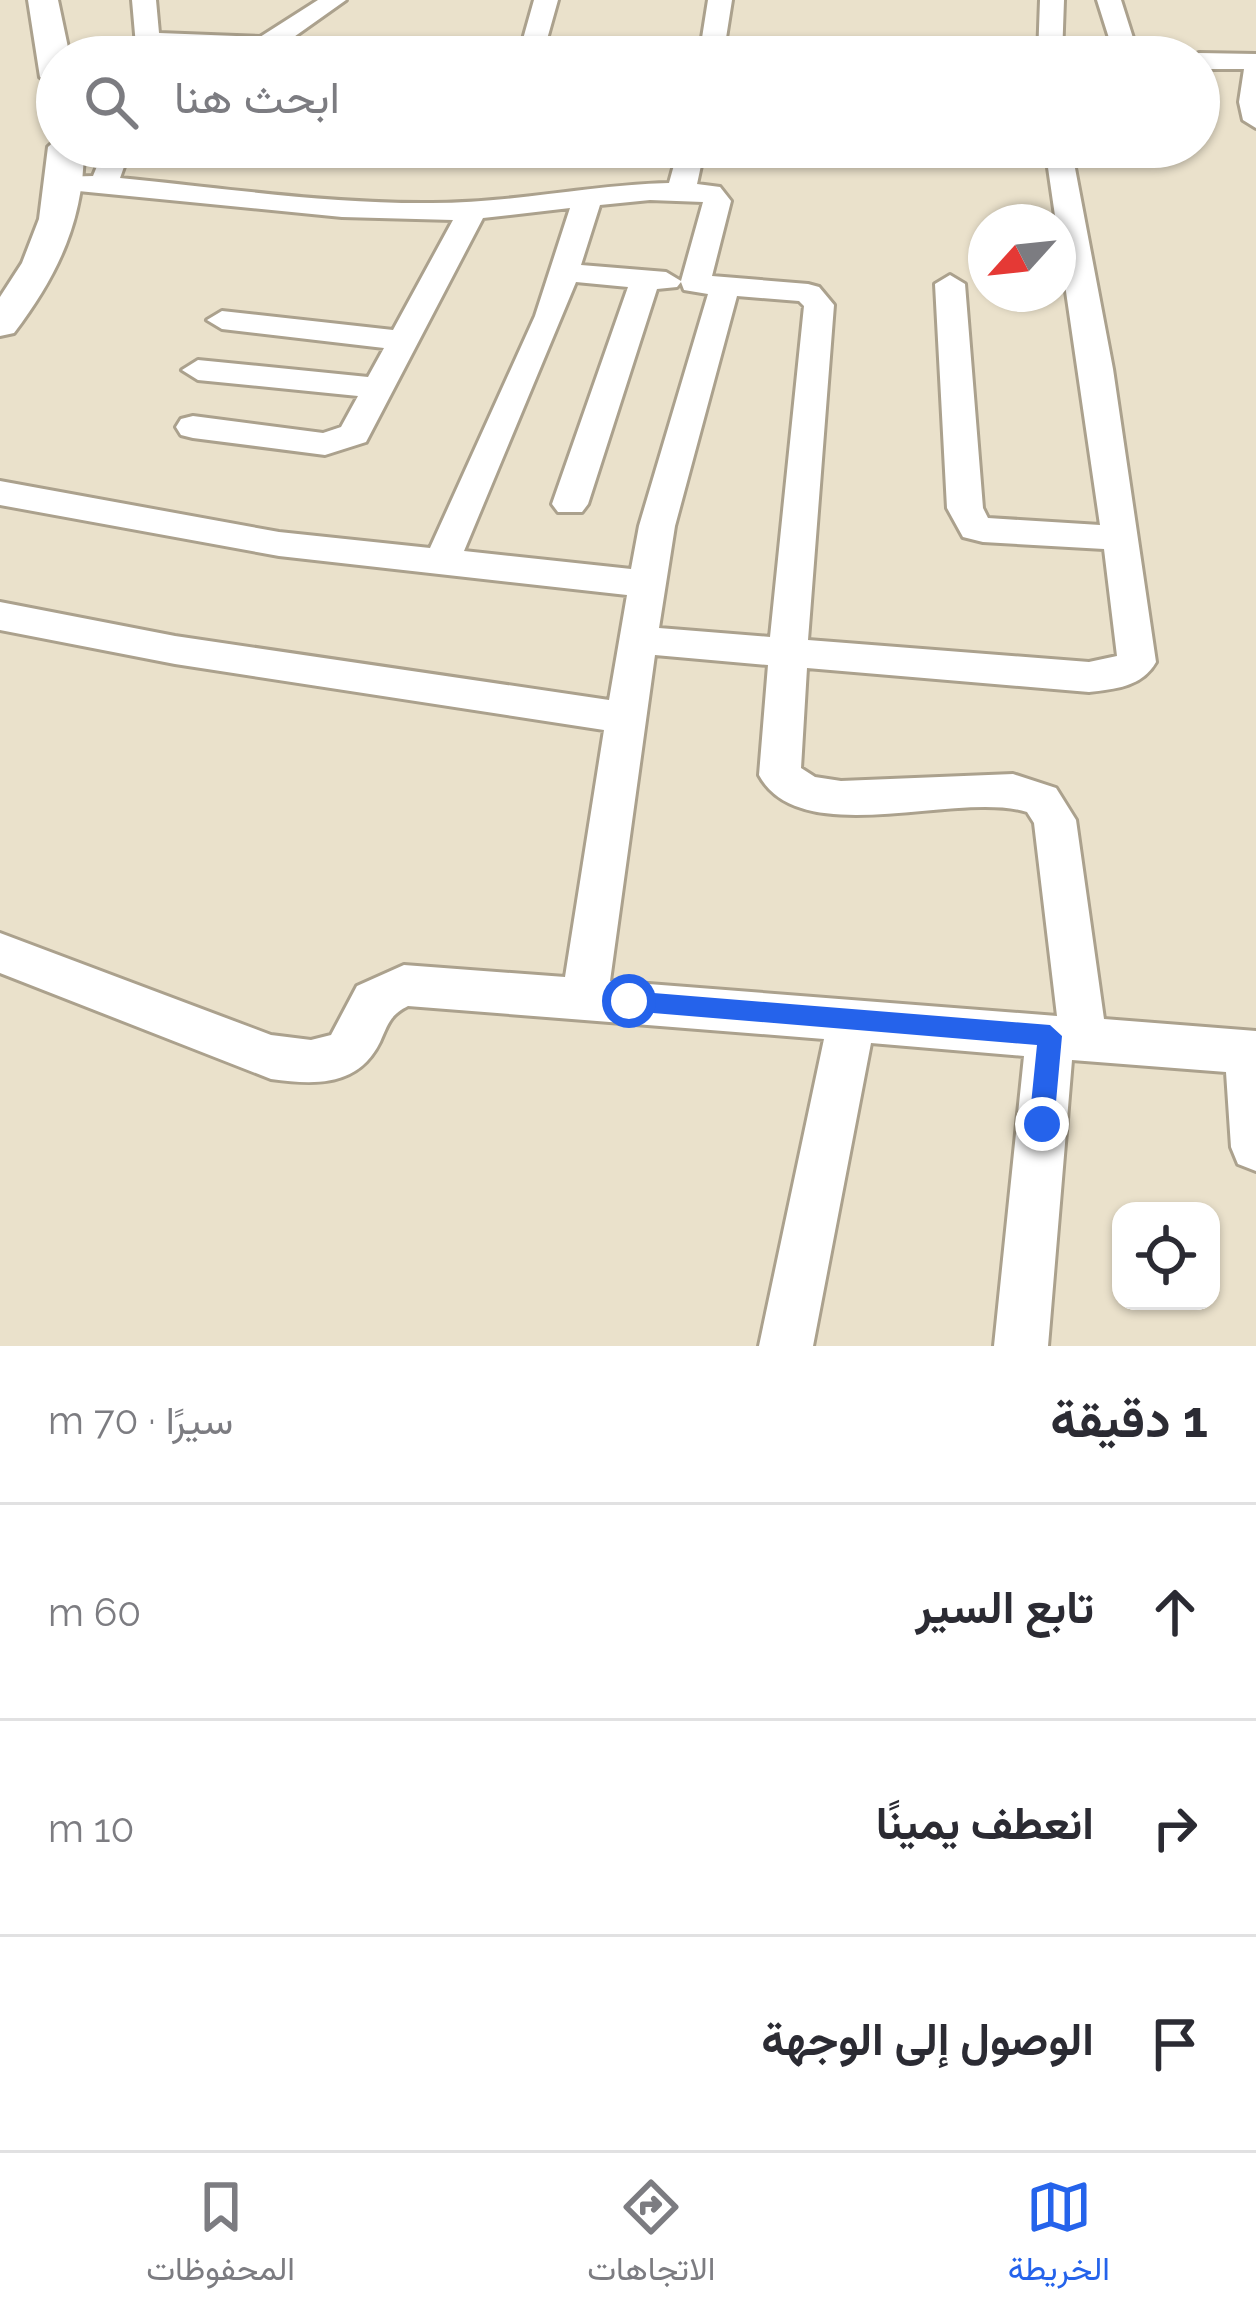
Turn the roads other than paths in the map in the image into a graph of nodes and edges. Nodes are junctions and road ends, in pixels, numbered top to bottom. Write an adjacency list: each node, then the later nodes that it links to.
1 (43, 0): 8 (street)
2 (144, 0): 9 (street)
3 (334, 0): 10 (street)
4 (545, 0): 11 (street)
5 (720, 0): 12 (street)
6 (1052, 0): 13 (street)
7 (1109, 0): 14 (street)
8 (50, 36)
9 (148, 36)
10 (278, 36)
11 (536, 36)
12 (714, 36)
13 (1051, 36)
14 (1120, 36)
15 (1220, 63): 16 (street)
16 (1256, 66): 17 (street)
17 (1256, 121)
18 (687, 168): 21 (street)
19 (1061, 168): 36 (street)
20 (79, 172): 23 (street); 29 (street)
21 (681, 191): 22 (street); 27 (street)
22 (589, 194): 23 (street); 24 (street)
23 (473, 209): 30 (street)
24 (564, 272): 25 (street); 37 (street)
25 (645, 280): 27 (street); 35 (street)
26 (950, 284): 36 (street)
27 (710, 285): 38 (street); 41 (street)
28 (222, 320): 30 (street)
29 (0, 324)
30 (404, 340): 32 (street)
31 (198, 370): 32 (street)
32 (379, 388): 33 (street)
33 (193, 427)
34 (0, 493): 37 (street)
35 (571, 504)
36 (1121, 538): 41 (street)
37 (442, 561): 38 (street)
38 (647, 584): 40 (street)
39 (0, 616): 42 (street)
40 (638, 640): 41 (street); 42 (street)
41 (790, 652): 46 (street)
42 (626, 718): 44 (street)
43 (0, 953): 44 (street)
44 (585, 997): 45 (street)
45 (852, 1019): 46 (street); 49 (street)
46 (1066, 1037): 47 (street); 50 (street)
47 (1253, 1053): 48 (street)
48 (1256, 1147)
49 (787, 1346)
50 (1021, 1346)

